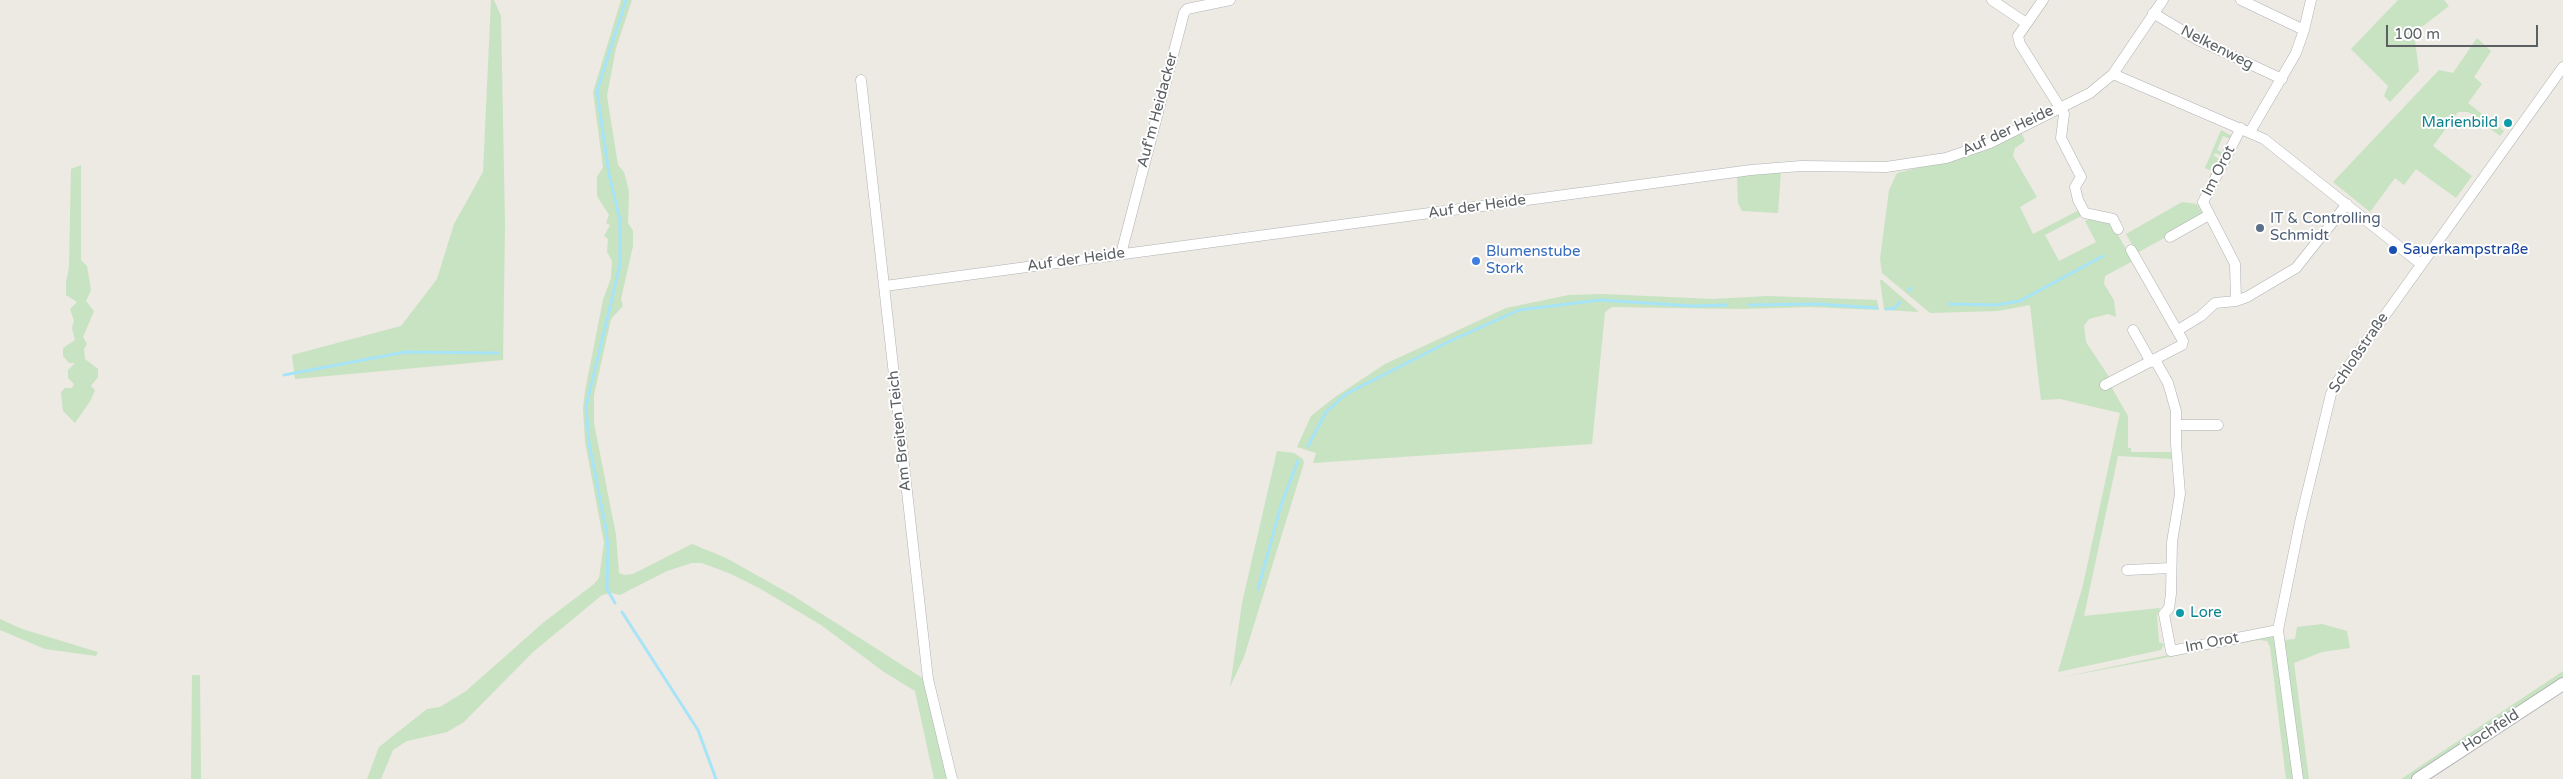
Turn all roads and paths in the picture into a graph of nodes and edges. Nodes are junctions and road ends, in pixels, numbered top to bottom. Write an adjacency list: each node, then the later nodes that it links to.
1 (1230, 0): 21 (street, Auf'm Heidacker)
2 (1992, 0): 8 (street)
3 (2043, 0): 8 (street)
4 (2163, 0): 7 (street, Auf der Heide)
5 (2241, 0): 9 (street)
6 (2310, 0): 9 (street)
7 (2154, 13): 11 (street, Auf der Heide); 12 (street, Nelkenweg)
8 (2026, 23): 14 (street)
9 (2304, 30): 12 (street)
10 (2563, 67): 22 (street, Schloßstraße)
11 (2113, 74): 14 (street, Auf der Heide); 15 (street)
12 (2282, 79): 15 (street)
13 (861, 80): 23 (street, Am Breiten Teich)
14 (2060, 107): 18 (street, Auf der Heide); 21 (street, Auf der Heide)
15 (2246, 130): 16 (street); 17 (street, Im Orot)
16 (2347, 204): 22 (street); 24 (street)
17 (2209, 215): 19 (street, Im Orot); 24 (street, Im Orot)
18 (2118, 229)
19 (2170, 237)
20 (2131, 250): 26 (street)
21 (1121, 254): 23 (street, Auf der Heide)
22 (2421, 264): 33 (street, Schloßstraße)
23 (885, 286): 35 (street, Am Breiten Teich)
24 (2236, 301): 26 (street)
25 (2133, 330): 27 (street, Im Orot)
26 (2178, 330): 27 (street)
27 (2153, 361): 28 (street); 29 (street, Im Orot)
28 (2105, 385)
29 (2176, 425): 30 (street); 31 (street, Im Orot)
30 (2218, 425)
31 (2171, 568): 32 (street); 33 (street, Im Orot)
32 (2127, 570)
33 (2278, 630): 36 (street, Schloßstraße)
34 (2563, 684): 37 (street, Hochfeld)
35 (952, 779)
36 (2298, 779)
37 (2418, 779)

